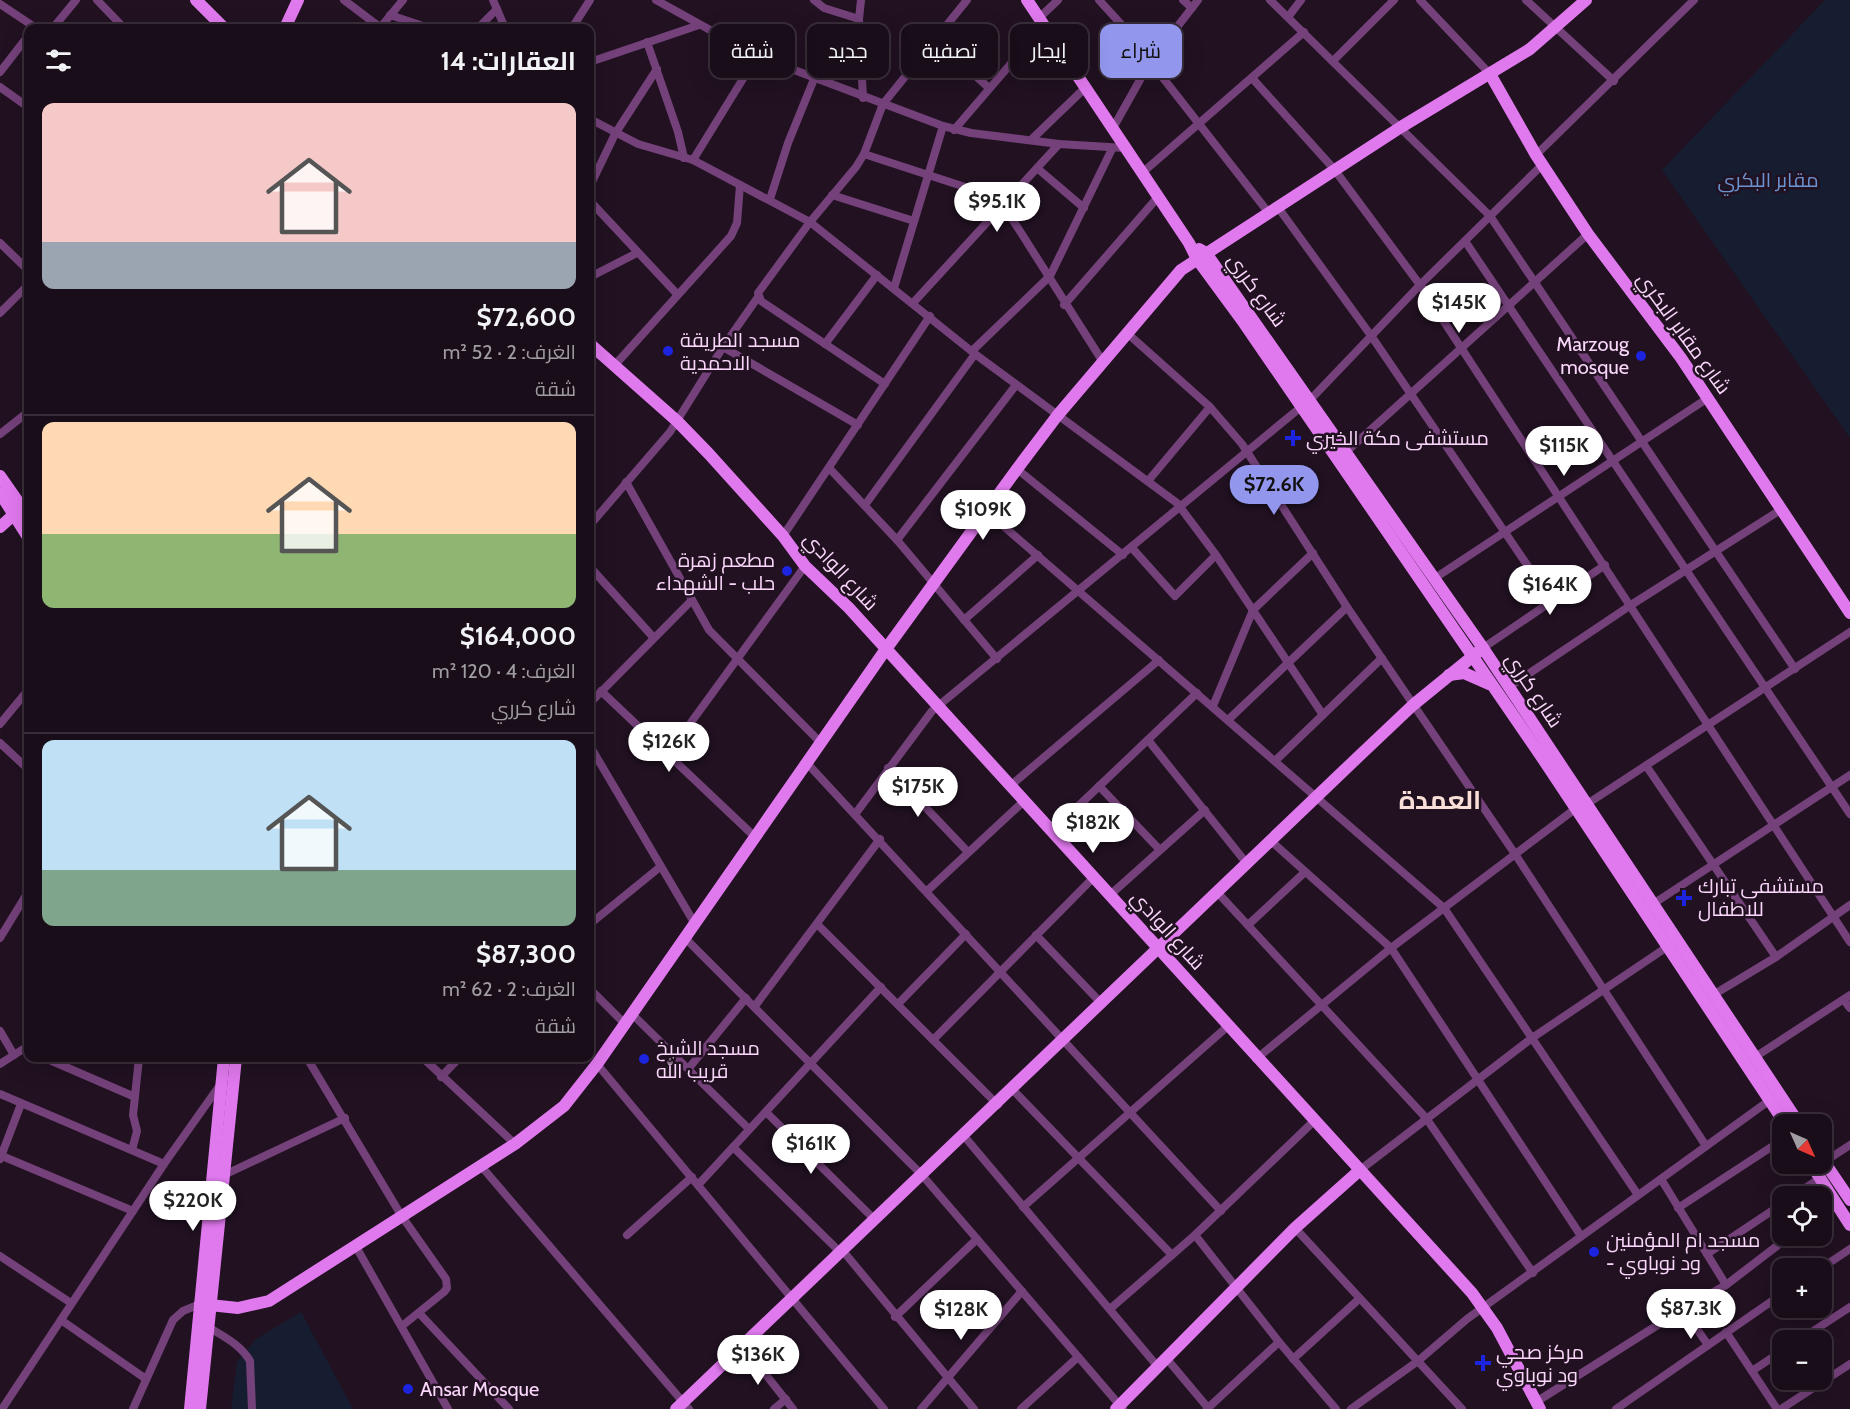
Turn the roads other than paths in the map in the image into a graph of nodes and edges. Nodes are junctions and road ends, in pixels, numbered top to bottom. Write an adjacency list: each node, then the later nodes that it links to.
1 (76, 0): 35 (street)
2 (97, 0): 36 (street)
3 (196, 0): 37 (main road)
4 (298, 0): 38 (main road)
5 (344, 0): 39 (street)
6 (403, 0): 30 (street)
7 (493, 0): 29 (street)
8 (590, 0): 44 (street)
9 (656, 0): 27 (street)
10 (677, 0): 27 (street)
11 (814, 0): 32 (street)
12 (967, 0): 45 (street)
13 (1027, 0): 33 (main road)
14 (1058, 0): 33 (street)
15 (1099, 0): 46 (street)
16 (1183, 0): 28 (street)
17 (1198, 0): 28 (street)
18 (1270, 0): 31 (street)
19 (1301, 0): 31 (street)
20 (1394, 0): 54 (street)
21 (1420, 0): 59 (street)
22 (1526, 0): 49 (street)
23 (1586, 0): 49 (main road)
24 (1694, 0): 67 (street)
25 (863, 1): 32 (street)
26 (0, 4): 34 (street)
27 (670, 7): 48 (street)
28 (1192, 8): 47 (street)
29 (497, 9): 42 (street); 43 (street)
30 (390, 15): 40 (street); 41 (street)
31 (1288, 17): 51 (street)
32 (859, 19): 71 (street)
33 (1042, 21): 69 (main road); 70 (street)
34 (29, 24)
35 (56, 24)
36 (120, 24)
37 (221, 24)
38 (287, 24)
39 (375, 24)
40 (383, 24)
41 (417, 24)
42 (482, 24)
43 (503, 24)
44 (575, 24)
45 (947, 24)
46 (1119, 24)
47 (1180, 24)
48 (699, 26): 50 (street); 53 (street)
49 (1555, 30): 59 (main road); 67 (street)
50 (710, 32)
51 (1304, 32): 54 (street); 65 (street)
52 (24, 41): 58 (street)
53 (647, 42): 55 (street); 56 (street)
54 (1334, 60): 77 (street)
55 (594, 61)
56 (657, 69): 80 (street); 86 (street)
57 (795, 71): 66 (street)
58 (0, 72)
59 (1490, 74): 77 (main road); 88 (main road, شارع مقابر البكري)
60 (743, 78): 87 (street)
61 (904, 78): 73 (street)
62 (978, 78): 70 (street)
63 (1141, 78): 78 (street)
64 (1162, 78): 75 (street)
65 (1252, 78): 75 (street); 90 (street)
66 (814, 79): 71 (street); 97 (street)
67 (1614, 81): 88 (street)
68 (0, 87): 72 (street)
69 (1086, 87): 78 (main road); 81 (street)
70 (989, 88): 79 (street)
71 (863, 98): 73 (street)
72 (24, 104)
73 (883, 104): 76 (street); 85 (street)
74 (594, 121): 80 (street)
75 (1198, 124): 91 (street); 101 (street)
76 (943, 126): 79 (street); 92 (street)
77 (1401, 126): 90 (main road); 102 (street)
78 (1113, 128): 84 (main road)
79 (954, 130): 81 (street)
80 (615, 134): 86 (street); 93 (street)
81 (1032, 139): 82 (street)
82 (1059, 144): 83 (street); 89 (street)
83 (1112, 148): 84 (street); 100 (street)
84 (1125, 148): 91 (main road)
85 (864, 154): 92 (street); 95 (street)
86 (684, 158): 87 (street)
87 (693, 160): 94 (street)
88 (1539, 160): 102 (street); 105 (main road, شارع مقابر البكري)
89 (1037, 168): 98 (street); 100 (street)
90 (1334, 170): 101 (main road); 115 (street)
91 (1142, 173): 96 (main road)
92 (928, 175): 98 (street); 103 (street)
93 (594, 178)
94 (740, 185): 97 (street); 118 (street)
95 (832, 195): 103 (street); 104 (street)
96 (1158, 197): 109 (main road); 121 (street)
97 (770, 199): 104 (street)
98 (1006, 204): 113 (street); 120 (street)
99 (594, 205): 108 (street)
100 (1084, 208): 113 (street)
101 (1273, 209): 109 (main road); 126 (street)
102 (1490, 216): 106 (street); 114 (street)
103 (914, 221): 116 (street)
104 (810, 222): 111 (street); 119 (street)
105 (1588, 234): 114 (street); 137 (main road, شارع مقابر البكري)
106 (1465, 241): 115 (street); 122 (street)
107 (0, 243): 110 (street)
108 (637, 253): 112 (street); 118 (street)
109 (1202, 256): 125 (main road); 138 (main road, شارع كرري)
110 (24, 266)
111 (877, 274): 116 (street); 127 (street)
112 (594, 275)
113 (1050, 276): 121 (street); 131 (street)
114 (1536, 282): 122 (street); 145 (street)
115 (1420, 285): 126 (street); 130 (street)
116 (894, 288): 120 (street)
117 (24, 289): 123 (street)
118 (677, 294): 133 (street)
119 (758, 297): 127 (street); 128 (street)
120 (913, 303): 124 (street)
121 (1064, 305): 132 (street)
122 (1511, 306): 130 (street); 148 (street)
123 (0, 313)
124 (930, 316): 131 (street); 134 (street)
125 (1127, 333): 132 (main road); 139 (street)
126 (1372, 337): 136 (street); 138 (street)
127 (825, 344): 134 (street)
128 (723, 347): 142 (street); 143 (street)
129 (594, 348): 133 (main road, شارع الوادي)
130 (1463, 348): 136 (street); 155 (street)
131 (973, 352): 135 (street); 156 (street)
132 (1102, 362): 141 (main road)
133 (614, 366): 142 (main road, شارع الوادي)
134 (885, 384): 143 (street)
135 (1016, 385): 141 (street); 165 (street)
136 (1411, 396): 147 (street); 163 (street)
137 (1708, 398): 145 (street); 159 (main road, شارع مقابر البكري)
138 (1305, 404): 146 (street); 147 (main road, شارع كرري); 191 (main road, شارع كرري)
139 (1210, 407): 146 (street); 152 (street)
140 (24, 415): 144 (street)
141 (1057, 416): 150 (main road); 152 (street)
142 (677, 421): 153 (street); 164 (main road, شارع الوادي)
143 (858, 425): 149 (street)
144 (0, 434)
145 (1642, 440): 148 (street); 167 (street)
146 (1248, 452): 157 (street); 168 (street)
147 (1346, 452): 176 (main road, شارع كرري)
148 (1613, 460): 155 (street); 174 (street)
149 (830, 469): 156 (street); 164 (street)
150 (1017, 469): 160 (main road); 170 (street)
151 (0, 476): 158 (main road)
152 (1148, 481): 157 (street)
153 (626, 482): 161 (street); 180 (street)
154 (0, 493): 158 (main road)
155 (1559, 496): 163 (street); 172 (street)
156 (865, 505): 165 (street)
157 (1181, 507): 166 (street); 171 (street)
158 (24, 509): 162 (main road)
159 (1782, 509): 167 (street); 184 (main road, شارع مقابر البكري)
160 (986, 511): 169 (street); 177 (main road)
161 (594, 520)
162 (0, 527)
163 (1505, 531): 176 (street); 179 (street)
164 (783, 536): 173 (main road, شارع الوادي)
165 (897, 540): 177 (street)
166 (1132, 548): 170 (street); 171 (street)
167 (1716, 551): 174 (street); 196 (street)
168 (1313, 553): 182 (street); 183 (street)
169 (1038, 555): 178 (street); 185 (street)
170 (1123, 555): 178 (street)
171 (1216, 555): 183 (street)
172 (1605, 565): 179 (street); 181 (street)
173 (805, 566): 189 (main road, شارع الوادي); 190 (street)
174 (1686, 570): 181 (street); 200 (street)
175 (594, 571): 187 (street)
176 (1435, 579): 188 (main road, شارع كرري)
177 (933, 583): 185 (street); 189 (main road)
178 (1081, 591): 193 (street); 194 (street)
179 (1551, 600): 188 (street)
180 (691, 601): 187 (street); 190 (street)
181 (1631, 605): 199 (street); 211 (street)
182 (1347, 607): 192 (street); 195 (street)
183 (1253, 610): 195 (street); 207 (street)
184 (1850, 613)
185 (964, 620): 193 (street)
186 (1850, 632): 196 (street)
187 (653, 637): 201 (street)
188 (1483, 648): 191 (main road); 199 (main road, شارع كرري)
189 (886, 649): 206 (main road, شارع الوادي); 214 (main road)
190 (737, 656): 214 (street); 217 (street)
191 (1472, 656): 197 (main road); 198 (main road, شارع كرري)
192 (1382, 658): 205 (street); 208 (street)
193 (997, 659): 206 (street)
194 (1159, 660): 202 (street); 224 (street)
195 (1287, 664): 208 (street); 209 (street)
196 (1795, 669): 200 (street)
197 (1448, 676): 198 (main road); 205 (main road)
198 (1493, 687): 212 (main road, شارع كرري)
199 (1509, 687): 212 (main road, شارع كرري)
200 (1766, 689): 211 (street); 226 (street)
201 (601, 691): 204 (street); 217 (street)
202 (1197, 693): 207 (street); 213 (street)
203 (24, 695): 210 (street)
204 (594, 699)
205 (1413, 705): 227 (main road); 241 (street)
206 (938, 706): 222 (street); 224 (main road, شارع الوادي)
207 (1213, 706): 209 (street)
208 (1323, 715): 218 (street)
209 (1228, 720): 218 (street)
210 (0, 723)
211 (1708, 726): 221 (street); 234 (street)
212 (1534, 735): 229 (main road, شارع كرري); 230 (main road, شارع كرري)
213 (1148, 740): 225 (street); 231 (street)
214 (820, 742): 219 (main road)
215 (0, 743): 220 (street)
216 (594, 753): 244 (street)
217 (668, 754): 236 (street)
218 (1276, 760): 227 (street)
219 (807, 762): 232 (street); 236 (main road)
220 (24, 765)
221 (1647, 767): 229 (street); 242 (street)
222 (888, 768): 232 (street); 240 (street)
223 (1850, 775): 226 (street)
224 (1010, 786): 228 (main road, شارع الوادي)
225 (1099, 786): 235 (street); 239 (street)
226 (1832, 787): 233 (street); 234 (street)
227 (1318, 797): 238 (main road); 253 (street)
228 (1024, 801): 235 (main road, شارع الوادي); 240 (street)
229 (1587, 804): 251 (main road, شارع كرري)
230 (1575, 809): 241 (street); 264 (main road, شارع كرري)
231 (1204, 810): 239 (street); 243 (street)
232 (856, 813): 237 (street)
233 (1850, 814)
234 (1773, 827): 242 (street); 254 (street)
235 (1051, 832): 246 (main road, شارع الوادي)
236 (755, 837): 256 (main road)
237 (880, 839): 247 (street); 257 (street)
238 (1272, 842): 243 (main road); 245 (street)
239 (1160, 850): 249 (street)
240 (967, 851): 247 (street)
241 (1515, 854): 253 (street); 270 (street)
242 (1714, 864): 251 (street); 267 (street)
243 (1248, 865): 248 (main road)
244 (660, 867): 255 (street); 256 (street)
245 (1305, 872): 258 (street); 265 (street)
246 (1094, 877): 249 (main road, شارع الوادي); 260 (street)
247 (927, 891): 259 (street)
248 (1218, 893): 258 (street); 266 (main road)
249 (1110, 895): 266 (main road, شارع الوادي)
250 (24, 899): 261 (street)
251 (1653, 904): 264 (main road, شارع كرري)
252 (1850, 905): 254 (street)
253 (1444, 908): 265 (street); 283 (street)
254 (1833, 916): 263 (street); 267 (street)
255 (594, 920)
256 (695, 924): 262 (main road)
257 (818, 924): 269 (street); 278 (street)
258 (1248, 925): 275 (street)
259 (966, 934): 268 (street); 277 (street)
260 (1036, 935): 268 (street); 276 (street)
261 (0, 938)
262 (685, 938): 274 (street); 280 (main road)
263 (1850, 942)
264 (1672, 944): 270 (street); 272 (main road, شارع كرري); 307 (main road, شارع كرري)
265 (1391, 948): 275 (street); 302 (street)
266 (1159, 950): 276 (main road); 281 (main road, شارع الوادي)
267 (1776, 957): 272 (street)
268 (1000, 972): 284 (street); 285 (street)
269 (881, 987): 277 (street); 299 (street)
270 (1604, 989): 283 (street); 321 (street)
271 (594, 992): 280 (street)
272 (1713, 995): 288 (main road, شارع كرري)
273 (1847, 997): 279 (street); 288 (street)
274 (746, 998): 278 (street); 300 (street)
275 (1322, 1003): 289 (street); 315 (street)
276 (1102, 1004): 285 (main road)
277 (898, 1005): 284 (street)
278 (755, 1006): 299 (street)
279 (1850, 1008)
280 (629, 1019): 298 (main road); 300 (street)
281 (1228, 1026): 289 (main road, شارع الوادي); 311 (street)
282 (0, 1031): 287 (street)
283 (1532, 1038): 302 (street); 340 (street)
284 (933, 1040): 309 (street)
285 (1062, 1041): 304 (main road); 311 (street)
286 (24, 1050): 287 (street)
287 (14, 1055): 297 (street)
288 (1755, 1057): 313 (main road, شارع كرري)
289 (1256, 1059): 316 (main road, شارع الوادي)
290 (54, 1062): 306 (street)
291 (139, 1062): 306 (street)
292 (224, 1062): 303 (main road)
293 (236, 1062): 333 (main road)
294 (310, 1062): 314 (street)
295 (427, 1062): 301 (street)
296 (455, 1062): 301 (street)
297 (0, 1064)
298 (597, 1064): 319 (main road); 335 (street)
299 (811, 1065): 310 (street); 334 (street)
300 (688, 1068): 317 (street)
301 (441, 1077): 319 (street)
302 (1479, 1078): 315 (street); 355 (street)
303 (222, 1083): 328 (street); 373 (main road)
304 (1012, 1090): 309 (main road); 327 (street)
305 (0, 1094): 308 (street)
306 (135, 1096): 324 (street)
307 (1770, 1100): 312 (main road, شارع كرري); 321 (street)
308 (21, 1104): 324 (street); 326 (street)
309 (998, 1105): 318 (main road)
310 (766, 1112): 317 (street); 350 (street)
311 (1130, 1112): 327 (street); 347 (street)
312 (1779, 1114)
313 (1793, 1114)
314 (345, 1118): 333 (street); 349 (street)
315 (1426, 1118): 330 (street); 365 (street)
316 (1314, 1121): 330 (main road, شارع الوادي); 347 (street)
317 (749, 1129): 322 (street)
318 (964, 1136): 334 (main road); 344 (street)
319 (515, 1144): 329 (main road)
320 (1850, 1145): 325 (street)
321 (1706, 1146): 337 (street)
322 (733, 1147): 338 (street); 360 (street)
323 (1772, 1147): 345 (street)
324 (132, 1150): 328 (street)
325 (1832, 1154)
326 (1, 1158): 346 (street)
327 (1079, 1158): 344 (street); 362 (street)
328 (164, 1164): 346 (street)
329 (481, 1166): 349 (main road); 399 (street)
330 (1360, 1170): 352 (main road); 375 (main road, شارع الوادي)
331 (1832, 1173): 341 (main road)
332 (1817, 1174): 336 (main road)
333 (224, 1175): 373 (main road)
334 (922, 1175): 350 (main road); 356 (street)
335 (692, 1177): 338 (street); 353 (street)
336 (1820, 1178): 339 (street); 342 (main road)
337 (1662, 1179): 340 (street); 345 (street)
338 (698, 1185): 370 (street)
339 (1808, 1186)
340 (1638, 1196): 355 (street)
341 (1850, 1200)
342 (1836, 1202): 343 (street); 351 (main road)
343 (1832, 1205)
344 (1023, 1207): 376 (street)
345 (1678, 1208): 361 (street)
346 (133, 1211): 372 (street)
347 (1221, 1211): 354 (street)
348 (1772, 1211): 361 (street)
349 (401, 1215): 357 (main road); 378 (street)
350 (875, 1220): 360 (main road)
351 (1850, 1225)
352 (1295, 1228): 367 (main road); 369 (street)
353 (627, 1235)
354 (1195, 1235): 362 (street); 367 (street)
355 (1581, 1236): 365 (street)
356 (977, 1239): 368 (street); 379 (street)
357 (355, 1245): 373 (main road); 381 (street)
358 (1777, 1246): 366 (street)
359 (1850, 1249): 364 (street)
360 (842, 1252): 370 (main road); 379 (street)
361 (1707, 1254): 366 (street)
362 (1172, 1255): 376 (street)
363 (0, 1256): 372 (street)
364 (1832, 1261)
365 (1533, 1273): 375 (street)
366 (1726, 1286): 377 (street)
367 (1236, 1288): 385 (street); 392 (main road)
368 (1022, 1290): 388 (street); 395 (street)
369 (1359, 1299): 390 (street); 391 (street)
370 (792, 1300): 387 (main road); 410 (street)
371 (1772, 1301): 384 (street)
372 (71, 1303): 380 (street)
373 (205, 1305): 382 (main road); 396 (street); 403 (main road)
374 (1850, 1307): 383 (street)
375 (1484, 1308): 391 (street); 398 (main road, شارع الوادي)
376 (1110, 1309): 392 (street)
377 (1683, 1309): 386 (street); 398 (street)
378 (419, 1313): 381 (street); 407 (street)
379 (895, 1317): 395 (street)
380 (61, 1320): 396 (street); 401 (street)
381 (402, 1326): 406 (street)
382 (208, 1327): 404 (main road); 405 (street)
383 (1815, 1330)
384 (1726, 1332): 386 (street); 394 (street)
385 (1279, 1342): 390 (street); 414 (street)
386 (1708, 1345): 418 (street)
387 (743, 1346): 397 (street); 399 (main road)
388 (1078, 1357): 400 (street); 413 (street)
389 (1772, 1358): 394 (street)
390 (1293, 1359): 415 (street)
391 (1418, 1361): 416 (street); 417 (street)
392 (1162, 1363): 400 (main road); 414 (street)
393 (1850, 1364): 419 (street)
394 (1752, 1371): 419 (street)
395 (948, 1377): 411 (street); 412 (street)
396 (146, 1379): 402 (street)
397 (786, 1400): 408 (street); 409 (street)
398 (1538, 1405)
399 (683, 1407)
400 (1120, 1408)
401 (2, 1409)
402 (133, 1409)
403 (190, 1409)
404 (200, 1409)
405 (252, 1409)
406 (448, 1409)
407 (509, 1409)
408 (774, 1409)
409 (793, 1409)
410 (884, 1409)
411 (921, 1409)
412 (974, 1409)
413 (1021, 1409)
414 (1208, 1409)
415 (1336, 1409)
416 (1351, 1409)
417 (1462, 1409)
418 (1616, 1409)
419 (1779, 1409)

